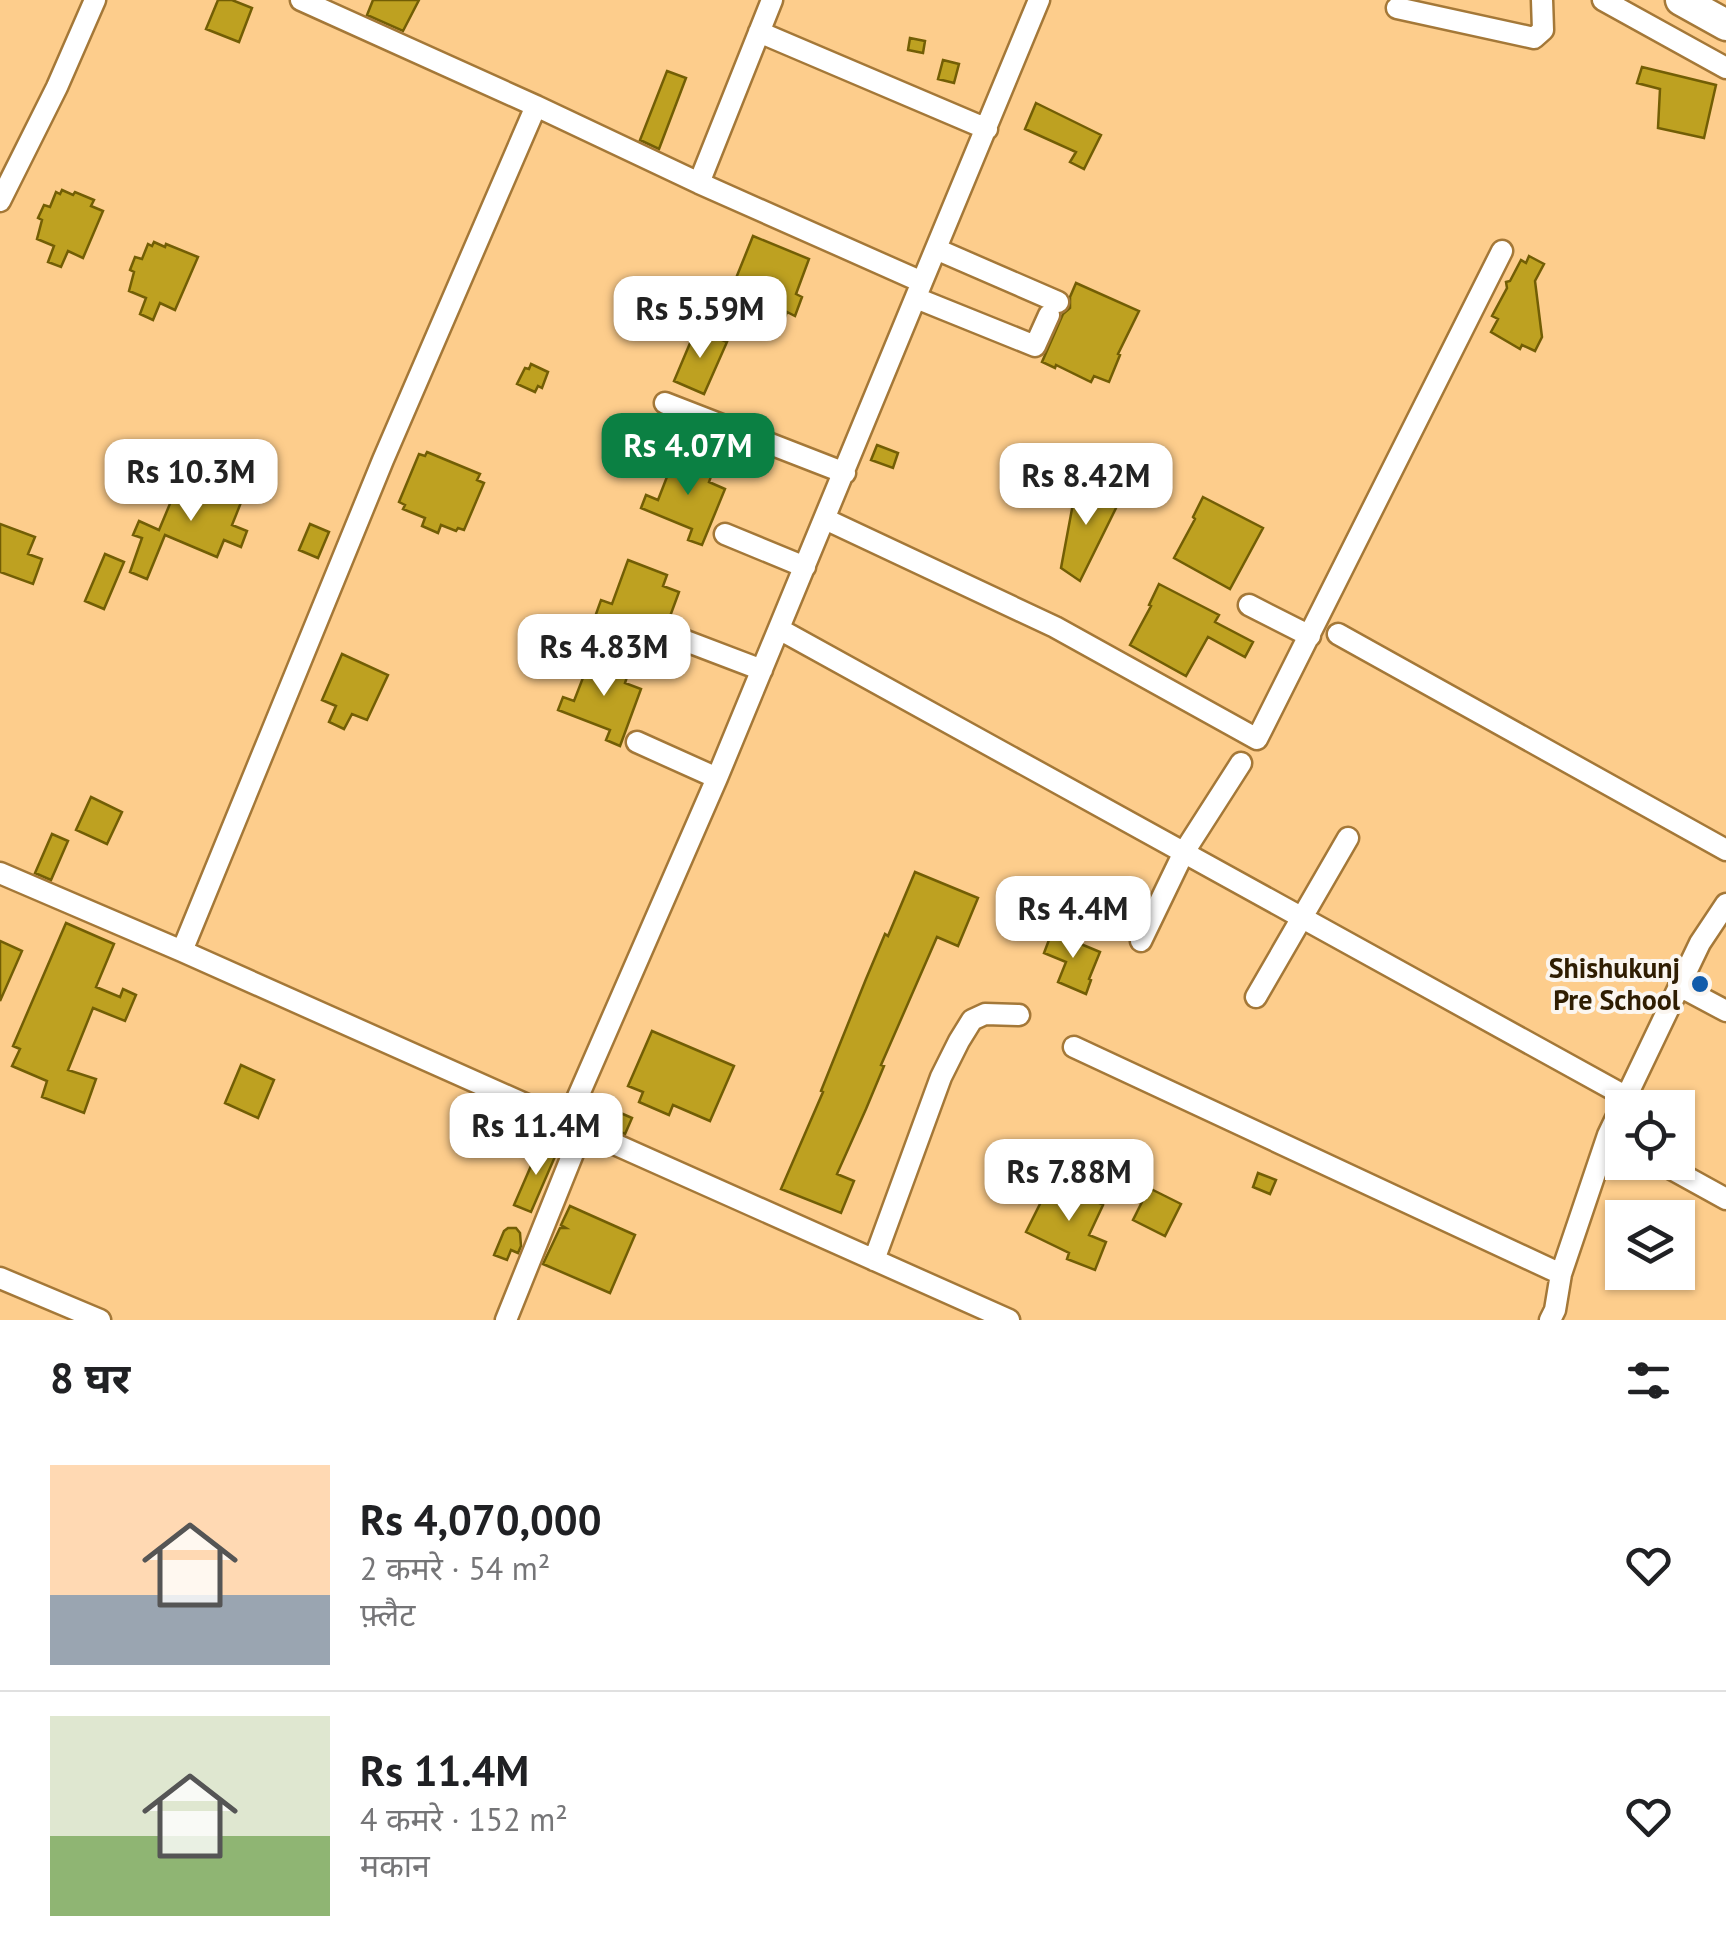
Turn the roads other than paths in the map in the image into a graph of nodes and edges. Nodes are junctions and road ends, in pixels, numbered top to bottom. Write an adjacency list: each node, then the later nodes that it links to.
1 (95, 0): 15 (street)
2 (302, 0): 12 (street)
3 (772, 0): 10 (street)
4 (1039, 0): 13 (street)
5 (1542, 0): 8 (street)
6 (1603, 0): 11 (street)
7 (1682, 0): 9 (highway)
8 (1397, 8)
9 (1726, 26)
10 (760, 32): 13 (street); 14 (street)
11 (1726, 68)
12 (536, 106): 14 (street); 40 (street)
13 (987, 130): 16 (street)
14 (699, 182): 18 (street)
15 (0, 200)
16 (936, 249): 18 (street); 18 (street)
17 (1502, 252): 27 (street)
18 (919, 290): 20 (street)
19 (665, 403): 20 (street)
20 (845, 473): 21 (street)
21 (826, 519): 23 (street); 27 (street)
22 (725, 534): 23 (street)
23 (805, 566): 25 (street)
24 (1249, 605): 27 (street)
25 (779, 629): 29 (street); 35 (street)
26 (1338, 634): 34 (street)
27 (1310, 636)
28 (678, 638): 29 (street)
29 (762, 670): 32 (street)
30 (637, 742): 32 (street)
31 (1241, 764): 35 (street)
32 (717, 778): 48 (street)
33 (1348, 838): 38 (street)
34 (1726, 850)
35 (1184, 852): 38 (street); 39 (street)
36 (0, 873): 40 (street)
37 (1726, 904): 41 (street)
38 (1303, 918): 42 (street); 46 (street)
39 (1142, 940)
40 (182, 951): 48 (street)
41 (1679, 986): 43 (street); 47 (street)
42 (1256, 997)
43 (1726, 1012)
44 (1019, 1016): 52 (street)
45 (1074, 1047): 53 (street)
46 (1614, 1090)
47 (1628, 1090)
48 (574, 1127): 52 (street); 57 (street)
49 (1605, 1164): 53 (street)
50 (1692, 1180): 51 (street)
51 (1726, 1199)
52 (874, 1260): 58 (street)
53 (1561, 1274): 55 (street)
54 (0, 1278): 56 (street)
55 (1559, 1317)
56 (100, 1320)
57 (506, 1320)
58 (1009, 1320)

